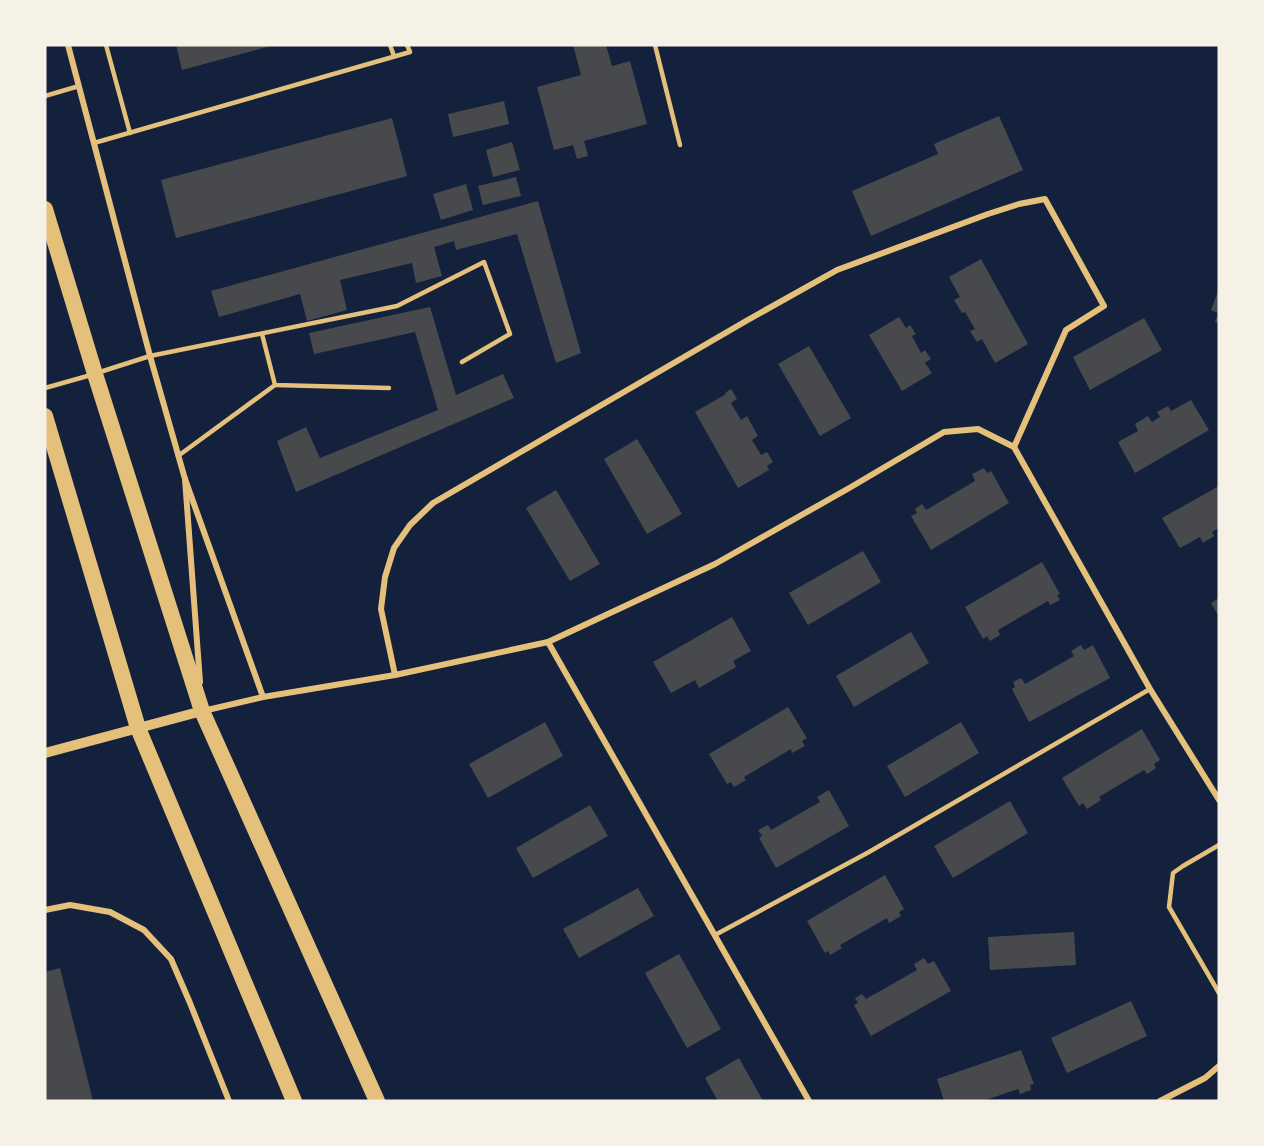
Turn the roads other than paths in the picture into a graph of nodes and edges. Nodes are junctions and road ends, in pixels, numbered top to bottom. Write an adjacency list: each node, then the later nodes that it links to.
1 (68, 45): 7 (street)
2 (106, 45): 9 (lane)
3 (390, 45): 6 (lane)
4 (407, 45): 6 (lane)
5 (655, 45): 11 (lane)
6 (394, 56): 9 (lane)
7 (79, 87): 8 (lane); 10 (street)
8 (45, 96)
9 (130, 133): 10 (lane)
10 (94, 143): 14 (street)
11 (680, 145)
12 (45, 208): 16 (highway)
13 (262, 334): 14 (lane); 15 (lane); 17 (lane)
14 (150, 356): 16 (lane); 22 (street)
15 (462, 362)
16 (95, 374): 18 (lane); 28 (highway)
17 (275, 385): 19 (lane); 22 (lane)
18 (45, 388)
19 (389, 388)
20 (45, 416): 29 (highway)
21 (1014, 447): 24 (street); 25 (street); 26 (street)
22 (178, 456): 23 (street)
23 (185, 479): 27 (street); 28 (street)
24 (548, 642): 25 (street); 34 (street)
25 (395, 675): 27 (street)
26 (1150, 689): 31 (street); 34 (lane)
27 (263, 697): 28 (street)
28 (202, 711): 29 (street); 39 (highway)
29 (138, 728): 30 (street); 38 (highway)
30 (45, 753)
31 (1219, 800)
32 (1219, 845): 35 (lane)
33 (45, 910): 37 (street)
34 (715, 935): 40 (street)
35 (1219, 993)
36 (1219, 1065): 41 (street)
37 (229, 1101)
38 (294, 1101)
39 (377, 1101)
40 (809, 1101)
41 (1160, 1101)

